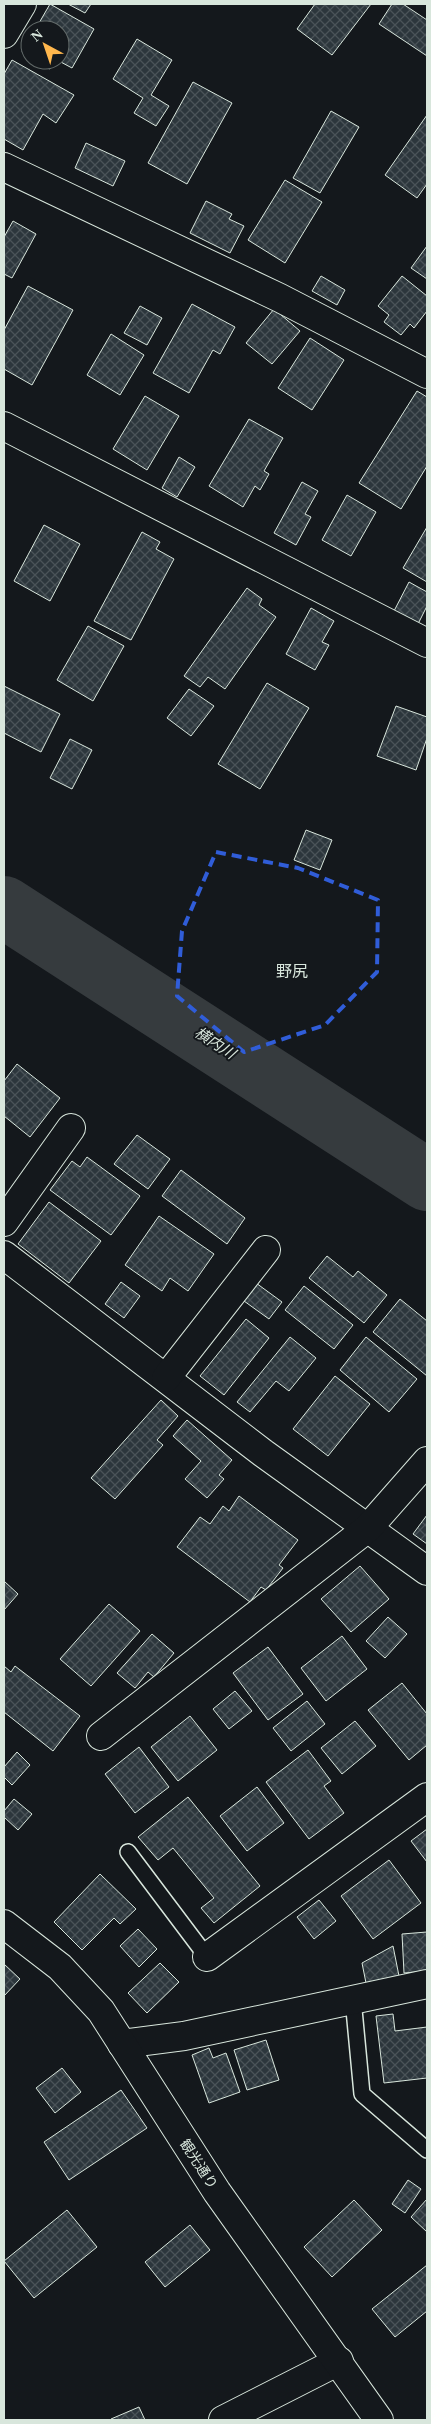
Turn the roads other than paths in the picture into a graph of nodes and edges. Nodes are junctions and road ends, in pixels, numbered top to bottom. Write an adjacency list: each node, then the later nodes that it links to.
1 (22, 4): 2 (main road)
2 (4, 34)
3 (4, 167): 4 (main road)
4 (427, 374)
5 (4, 426): 6 (main road)
6 (427, 643)
7 (71, 1128): 8 (main road)
8 (4, 1222)
9 (266, 1250): 11 (main road)
10 (4, 1255): 11 (main road)
11 (166, 1378): 13 (main road)
12 (427, 1461): 13 (main road)
13 (368, 1528): 14 (main road); 15 (main road)
14 (427, 1571)
15 (102, 1736)
16 (427, 1797): 19 (main road)
17 (128, 1852): 19 (lane)
18 (4, 1924): 22 (main road, 観光通り)
19 (207, 1957)
20 (427, 1984): 21 (main road)
21 (353, 1999): 22 (main road); 23 (lane)
22 (122, 2044): 24 (main road, 観光通り)
23 (427, 2150)
24 (339, 2361): 25 (main road); 26 (main road, 観光通り)
25 (223, 2420)
26 (379, 2420)

